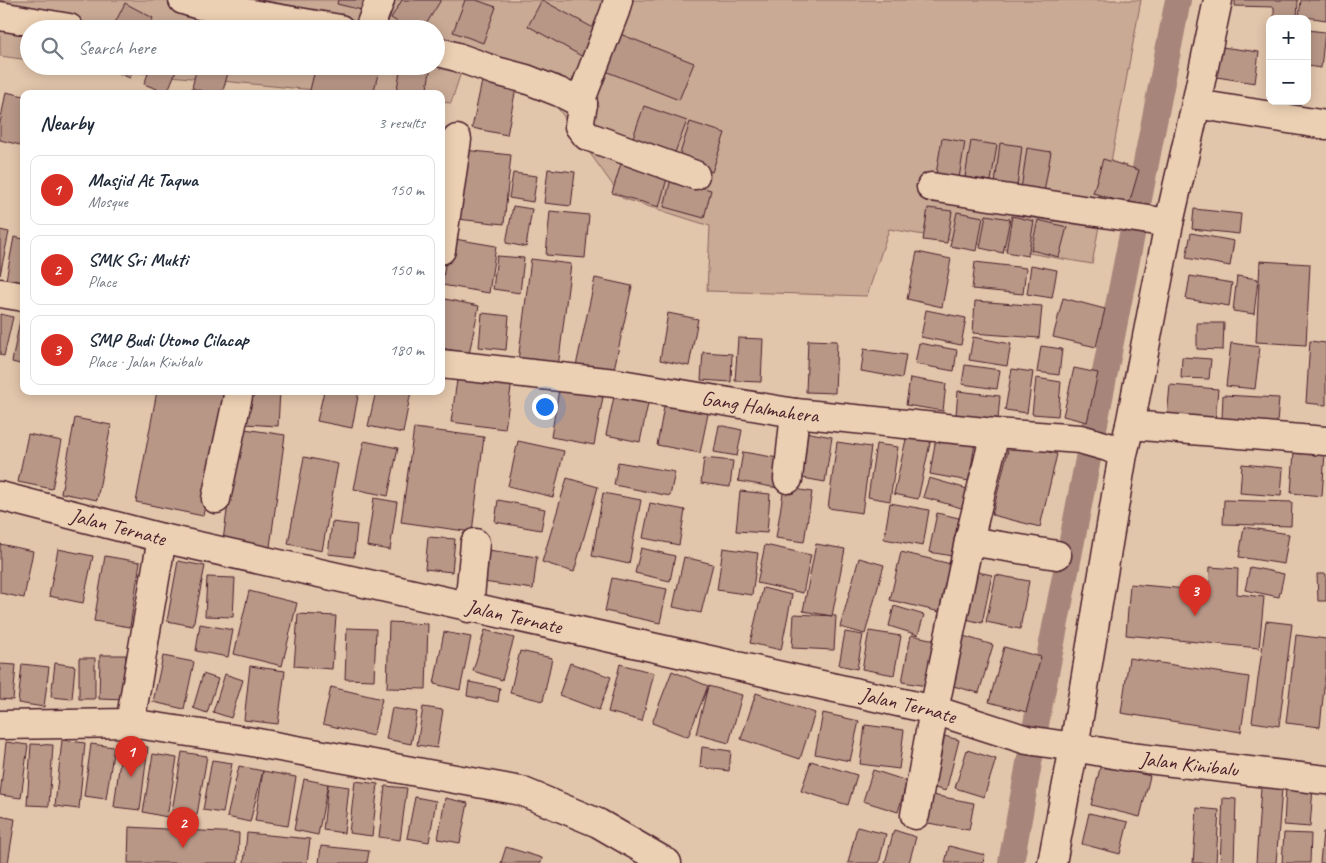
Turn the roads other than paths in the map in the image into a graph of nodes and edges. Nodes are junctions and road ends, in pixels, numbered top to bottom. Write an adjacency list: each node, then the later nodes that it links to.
1 (185, 0): 7 (street)
2 (380, 0): 8 (street)
3 (618, 0): 10 (street)
4 (1218, 0): 11 (street)
5 (0, 16): 6 (street)
6 (23, 20)
7 (289, 20)
8 (372, 20)
9 (445, 54): 10 (street)
10 (583, 104): 14 (street)
11 (1196, 104): 12 (street); 17 (street)
12 (1326, 125)
13 (457, 139): 16 (street)
14 (695, 174)
15 (931, 187): 17 (street)
16 (445, 222)
17 (1162, 222): 23 (street)
18 (0, 293): 19 (street)
19 (20, 297)
20 (445, 364): 22 (street, Gang Halmahera)
21 (238, 395): 29 (street)
22 (795, 413): 24 (street, Gang Halmahera); 27 (street)
23 (1130, 424): 25 (street); 26 (street)
24 (994, 433): 26 (street, Gang Halmahera); 31 (street)
25 (1326, 441)
26 (1116, 450): 38 (street)
27 (788, 479)
28 (0, 496): 30 (street, Jalan Ternate)
29 (216, 499)
30 (162, 538): 34 (street, Jalan Ternate); 36 (street)
31 (968, 541): 33 (street); 35 (street)
32 (475, 543): 34 (street)
33 (1057, 556)
34 (469, 608): 35 (street, Jalan Ternate)
35 (934, 710): 38 (street, Jalan Ternate); 40 (street)
36 (130, 723): 37 (street); 41 (street)
37 (0, 725)
38 (1064, 745): 39 (street, Jalan Kinibalu); 42 (street)
39 (1326, 780)
40 (915, 815)
41 (667, 863)
42 (1052, 863)

